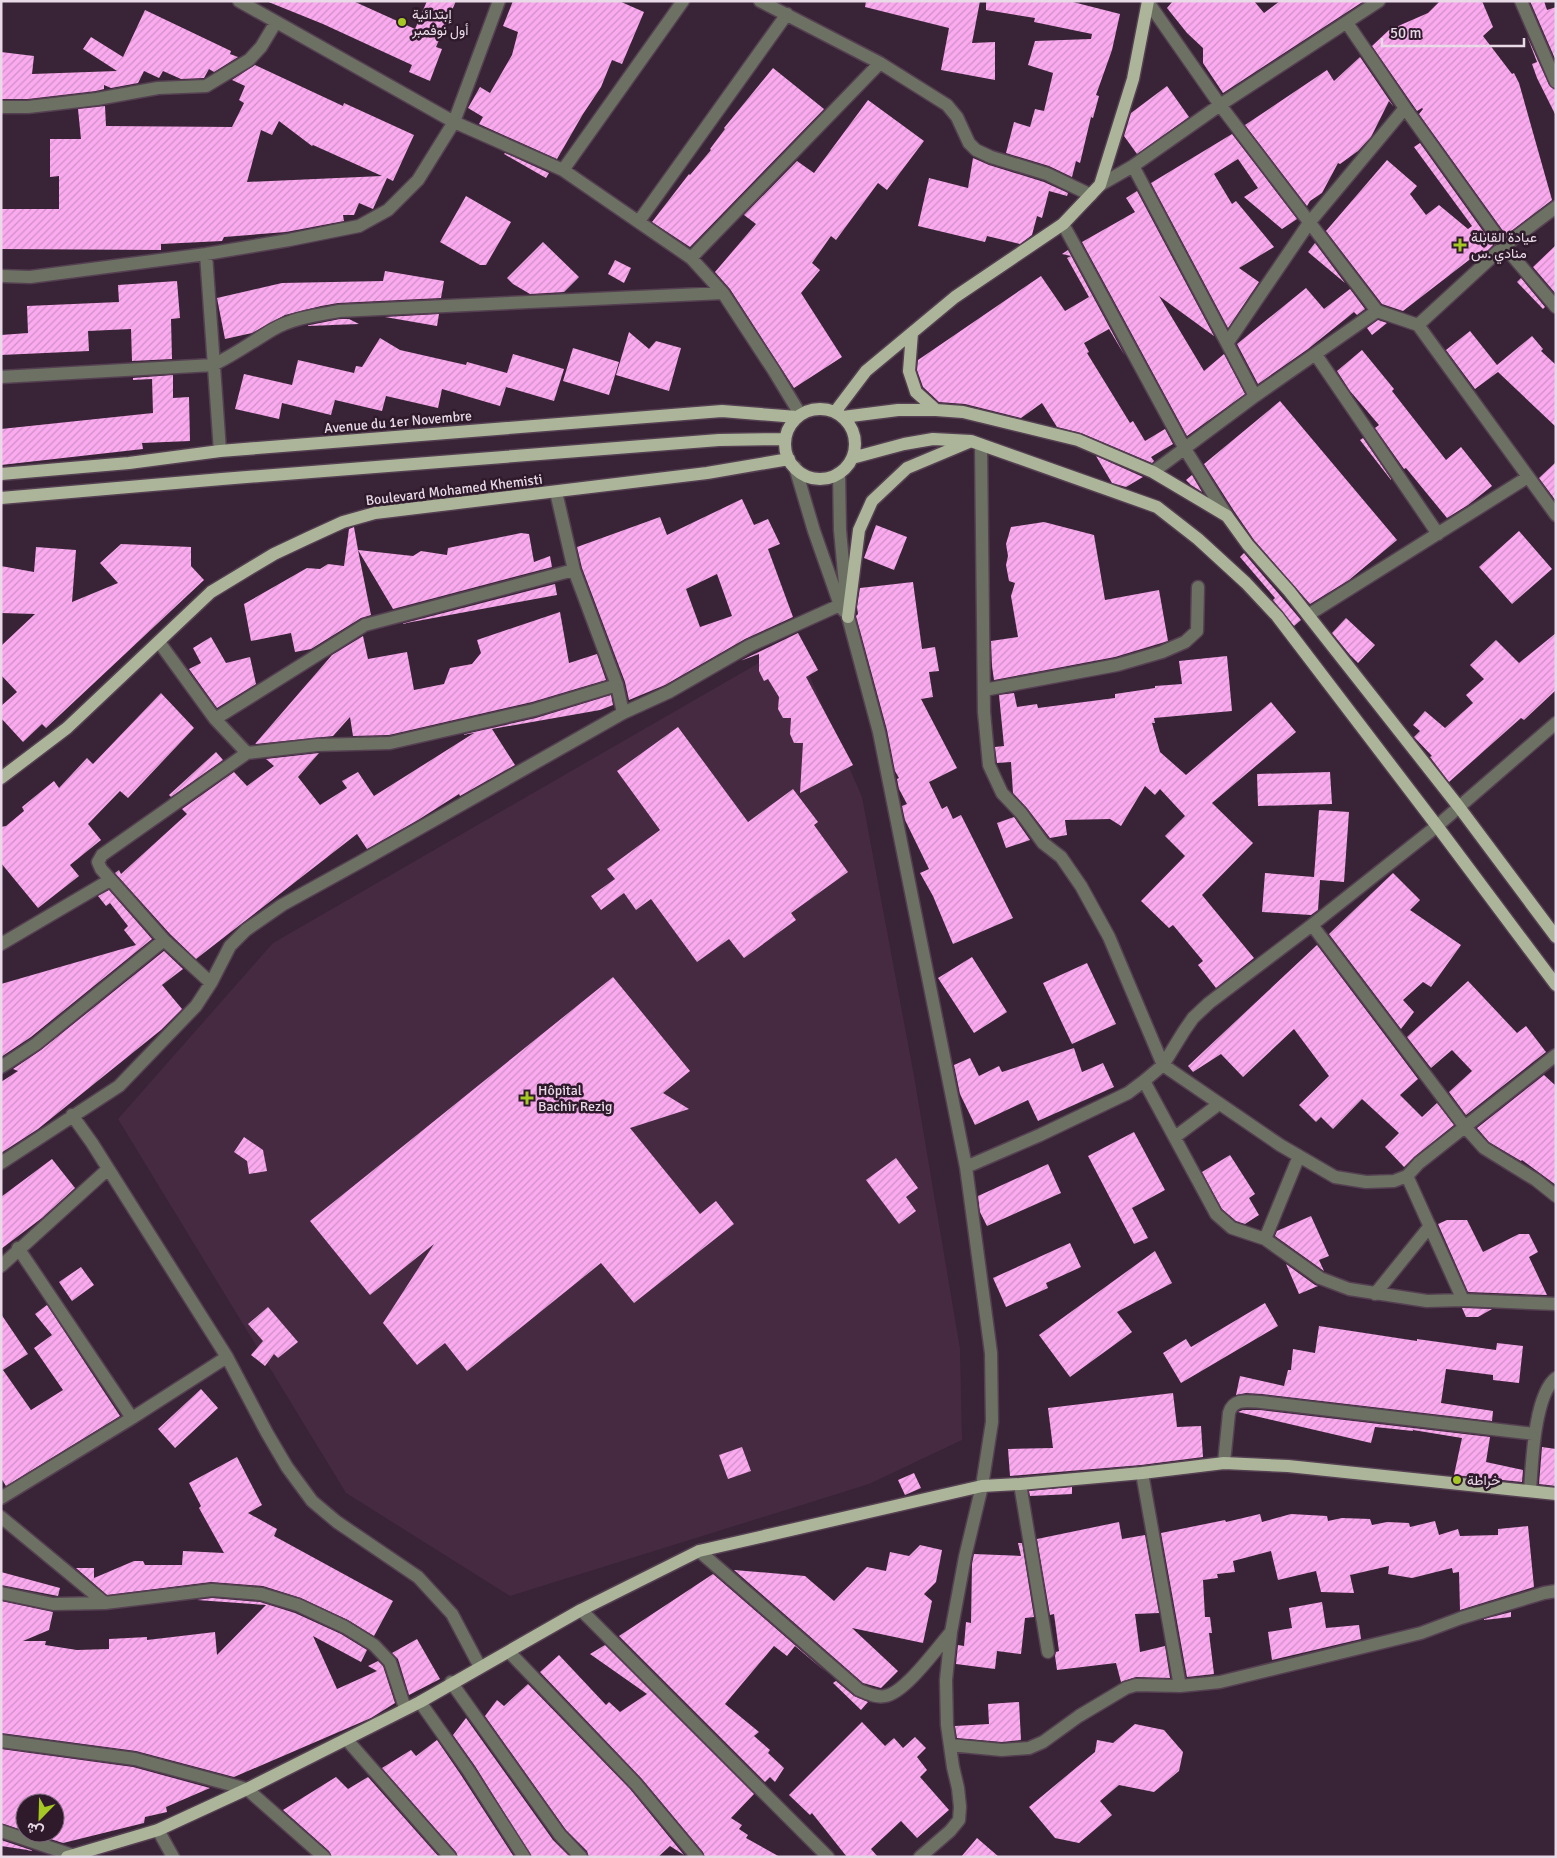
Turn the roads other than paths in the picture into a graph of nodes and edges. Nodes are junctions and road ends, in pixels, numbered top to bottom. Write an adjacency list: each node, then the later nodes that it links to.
1 (239, 1): 9 (street)
2 (499, 1): 16 (street)
3 (683, 1): 18 (street)
4 (760, 1): 8 (street)
5 (1379, 1): 10 (street)
6 (1522, 1): 12 (street)
7 (1148, 2): 13 (street); 19 (main road)
8 (788, 14): 11 (street); 22 (street)
9 (276, 22): 14 (street); 16 (street)
10 (1347, 23): 13 (street); 15 (street)
11 (880, 63): 20 (street); 27 (street)
12 (1556, 82)
13 (1220, 105): 17 (street); 23 (street)
14 (1, 107)
15 (1405, 108): 23 (street); 25 (street)
16 (454, 122): 18 (street); 26 (street)
17 (1133, 166): 19 (street); 34 (street)
18 (563, 170): 22 (street)
19 (1100, 185): 20 (main road)
20 (1091, 195): 24 (main road)
21 (1556, 207): 25 (street)
22 (639, 221): 27 (street)
23 (1309, 223): 31 (street); 34 (street)
24 (1063, 224): 33 (main road); 44 (street)
25 (1504, 246): 30 (street); 32 (street)
26 (206, 254): 28 (street); 36 (street)
27 (691, 258): 29 (street)
28 (1, 276)
29 (722, 293): 36 (street); 41 (street)
30 (1556, 307)
31 (1377, 311): 32 (street); 35 (street)
32 (1418, 325): 51 (street)
33 (912, 333): 39 (main road); 40 (main road)
34 (1228, 342): 38 (street)
35 (1316, 355): 38 (street); 56 (street)
36 (212, 365): 37 (street); 45 (street)
37 (1, 378)
38 (1255, 396): 44 (street)
39 (936, 410): 40 (main road); 48 (main road)
40 (839, 414): 41 (main road); 46 (main road)
41 (799, 416): 42 (main road); 45 (main road, Avenue du 1er Novembre)
42 (786, 439): 47 (main road); 53 (main road)
43 (976, 443): 46 (main road); 61 (main road); 64 (street); 71 (main road)
44 (1185, 449): 48 (street); 55 (street)
45 (220, 451): 50 (main road, Avenue du 1er Novembre)
46 (852, 458): 49 (main road)
47 (792, 463): 49 (main road); 52 (main road, Boulevard Mohamed Khemisti); 59 (street)
48 (1153, 472): 55 (main road)
49 (839, 473): 61 (street)
50 (1, 474)
51 (1528, 477): 54 (street); 56 (street)
52 (556, 492): 57 (street); 62 (main road, Boulevard Mohamed Khemisti)
53 (1, 498)
54 (1556, 515)
55 (1227, 516): 60 (main road)
56 (1438, 534): 60 (street)
57 (574, 570): 63 (street); 66 (street)
58 (1198, 587): 64 (street)
59 (840, 605): 61 (street); 65 (street)
60 (1308, 615): 70 (main road)
61 (848, 617): 89 (street)
62 (159, 642): 66 (street); 69 (main road, Boulevard Mohamed Khemisti)
63 (617, 685): 65 (street); 68 (street)
64 (984, 690): 80 (street)
65 (623, 713): 77 (street)
66 (215, 719): 68 (street)
67 (1556, 723): 70 (street)
68 (247, 752): 72 (street)
69 (1, 778)
70 (1459, 807): 71 (street); 74 (main road)
71 (1437, 826): 73 (street); 78 (main road)
72 (110, 880): 75 (street); 76 (street)
73 (1312, 925): 80 (street); 85 (street)
74 (1556, 937)
75 (164, 940): 77 (street); 81 (street)
76 (1, 944)
77 (211, 983): 84 (street)
78 (1556, 985)
79 (1556, 1055): 85 (street)
80 (1163, 1065): 82 (street); 83 (street)
81 (1, 1067)
82 (1144, 1081): 86 (street); 89 (street)
83 (1220, 1104): 86 (street); 87 (street)
84 (72, 1115): 88 (street); 90 (street)
85 (1465, 1127): 91 (street); 92 (street)
86 (1175, 1137): 94 (street)
87 (1299, 1156): 91 (street); 94 (street)
88 (1, 1162)
89 (966, 1167): 107 (street)
90 (108, 1169): 95 (street); 100 (street)
91 (1407, 1176): 93 (street)
92 (1556, 1196)
93 (1430, 1226): 97 (street); 98 (street)
94 (1265, 1239): 97 (street)
95 (18, 1248): 96 (street); 102 (street)
96 (1, 1266)
97 (1375, 1294): 98 (street)
98 (1463, 1300): 99 (street)
99 (1556, 1304)
100 (227, 1357): 102 (street); 120 (street)
101 (1556, 1378): 103 (street)
102 (132, 1418): 110 (street)
103 (1535, 1434): 104 (street); 108 (street)
104 (1224, 1464): 105 (main road); 108 (main road)
105 (1142, 1473): 106 (main road); 122 (street)
106 (1020, 1484): 107 (main road); 119 (street)
107 (982, 1486): 112 (main road); 117 (street)
108 (1530, 1491): 109 (main road)
109 (1556, 1494)
110 (1, 1498)
111 (1, 1518): 115 (street)
112 (699, 1551): 116 (main road); 117 (street)
113 (1556, 1591): 122 (street)
114 (1, 1594): 115 (street)
115 (106, 1603): 124 (street)
116 (581, 1610): 118 (main road); 138 (street)
117 (951, 1632): 127 (street)
118 (509, 1652): 120 (main road); 137 (street)
119 (1048, 1652)
120 (480, 1667): 121 (main road)
121 (452, 1682): 123 (main road); 136 (street)
122 (1180, 1686): 127 (street)
123 (420, 1702): 124 (main road); 135 (street)
124 (405, 1708): 125 (main road)
125 (347, 1740): 128 (main road); 134 (street)
126 (1, 1741): 128 (street)
127 (950, 1745): 139 (street)
128 (247, 1789): 129 (main road); 133 (street)
129 (158, 1830): 131 (main road); 132 (street)
130 (1, 1831): 131 (street)
131 (71, 1856)
132 (173, 1857)
133 (324, 1857)
134 (450, 1857)
135 (524, 1857)
136 (581, 1857)
137 (697, 1857)
138 (828, 1857)
139 (920, 1857)

